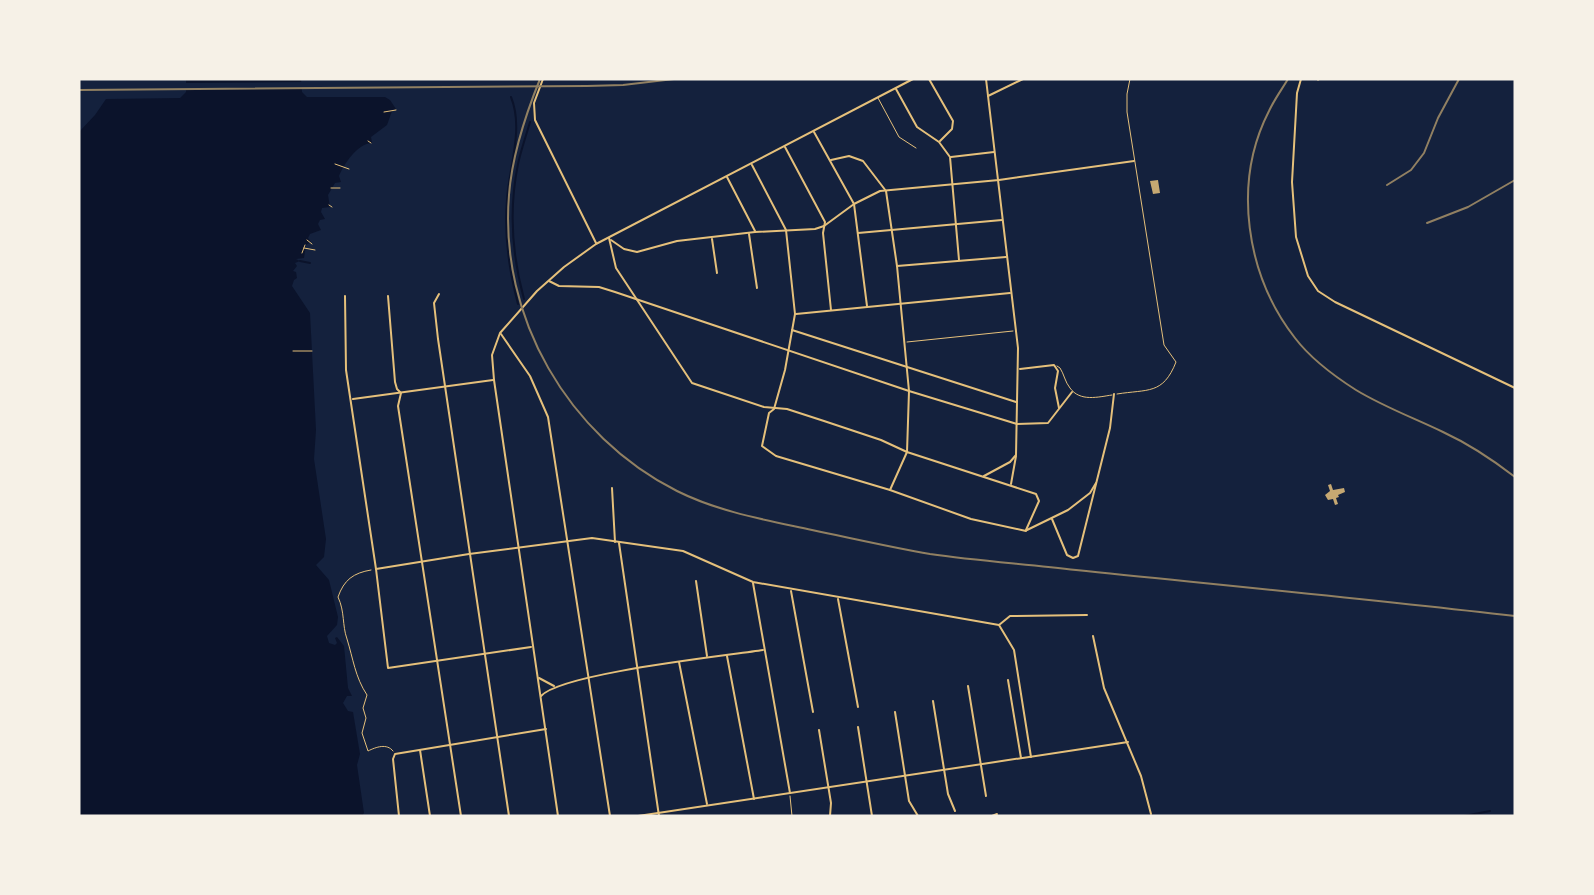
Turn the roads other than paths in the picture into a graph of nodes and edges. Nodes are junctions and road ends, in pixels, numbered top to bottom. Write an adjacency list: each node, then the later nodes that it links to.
1 (543, 79): 35 (street)
2 (913, 79): 8 (street)
3 (929, 79): 12 (street)
4 (986, 79): 9 (street)
5 (1023, 79): 9 (street)
6 (1130, 79): 18 (lane)
7 (1301, 79): 61 (street)
8 (895, 88): 10 (street); 12 (street)
9 (987, 97): 15 (street)
10 (878, 98): 11 (street); 14 (lane)
11 (814, 132): 13 (street); 17 (street)
12 (939, 142): 16 (street)
13 (785, 147): 19 (street); 27 (street)
14 (916, 148)
15 (994, 152): 16 (street); 21 (street)
16 (950, 157): 22 (street)
17 (831, 160): 23 (street); 24 (street)
18 (1135, 161): 21 (street); 65 (lane)
19 (752, 164): 20 (street); 28 (street)
20 (727, 177): 29 (street); 33 (street)
21 (999, 180): 22 (street); 25 (street)
22 (953, 184): 23 (street); 26 (street)
23 (886, 191): 24 (street); 30 (street)
24 (855, 204): 27 (street); 32 (street)
25 (1003, 220): 26 (street); 36 (street)
26 (957, 223): 30 (street); 37 (street)
27 (824, 226): 28 (street); 49 (street)
28 (786, 230): 29 (street); 50 (street)
29 (755, 232): 31 (street)
30 (891, 232): 32 (street); 38 (street)
31 (749, 233): 34 (street); 41 (street)
32 (858, 233): 48 (street)
33 (609, 238): 34 (street); 35 (street); 46 (street)
34 (712, 238): 39 (street)
35 (596, 244): 40 (street)
36 (1007, 257): 37 (street); 42 (street)
37 (959, 260): 38 (street)
38 (897, 266): 47 (street)
39 (717, 273)
40 (548, 280): 46 (street); 53 (street)
41 (757, 288)
42 (1011, 293): 47 (street); 52 (street)
43 (439, 294): 60 (street)
44 (345, 296): 66 (street)
45 (388, 296): 64 (street)
46 (638, 301): 55 (street); 68 (street)
47 (900, 304): 48 (street); 54 (street)
48 (867, 307): 49 (street)
49 (831, 311): 50 (street)
50 (795, 314): 51 (street)
51 (792, 330): 55 (street); 57 (street)
52 (1016, 331): 54 (lane); 58 (street)
53 (500, 333): 59 (street); 80 (street)
54 (905, 342): 57 (street)
55 (788, 351): 62 (street); 68 (street)
56 (1054, 365): 58 (street); 63 (lane); 69 (street)
57 (908, 368): 62 (street); 67 (street)
58 (1018, 369): 67 (street)
59 (494, 380): 60 (street); 82 (street)
60 (445, 387): 64 (street); 83 (street)
61 (1515, 388)
62 (909, 391): 70 (street); 71 (street)
63 (1072, 391): 65 (lane); 69 (street)
64 (401, 393): 66 (street); 84 (street)
65 (1114, 394): 74 (street)
66 (351, 399): 85 (street)
67 (1017, 402): 70 (street)
68 (774, 409): 71 (street); 77 (street)
69 (1059, 409): 70 (street)
70 (1017, 424): 72 (street)
71 (906, 452): 73 (street); 77 (street)
72 (1016, 455): 73 (street); 75 (street)
73 (983, 476): 75 (street)
74 (1097, 482): 78 (street); 78 (street)
75 (1011, 486): 79 (street)
76 (612, 488): 81 (street)
77 (890, 490): 79 (street)
78 (1052, 519): 79 (street)
79 (1026, 531)
80 (569, 541): 81 (street); 82 (street); 102 (street)
81 (617, 542): 87 (street); 100 (street)
82 (519, 548): 83 (street); 93 (street)
83 (469, 554): 84 (street); 95 (street)
84 (422, 562): 85 (street); 98 (street)
85 (376, 569): 98 (street)
86 (696, 581): 97 (street)
87 (753, 582): 88 (street); 94 (street)
88 (791, 590): 89 (street); 109 (street)
89 (838, 598): 91 (street); 108 (street)
90 (1087, 615): 91 (street)
91 (999, 625): 118 (street)
92 (1093, 636): 115 (street)
93 (534, 646): 95 (street); 101 (street)
94 (763, 650): 96 (street); 125 (street)
95 (485, 653): 98 (street); 114 (street)
96 (727, 655): 97 (street); 127 (street)
97 (707, 657): 99 (street)
98 (438, 660): 116 (street)
99 (678, 661): 100 (street); 128 (street)
100 (637, 669): 102 (street); 132 (street)
101 (539, 678): 105 (street); 106 (street)
102 (589, 678): 105 (street); 138 (street)
103 (1008, 680): 119 (street)
104 (968, 686): 120 (street)
105 (555, 687): 106 (street)
106 (541, 696): 112 (street)
107 (933, 701): 121 (street)
108 (858, 707)
109 (813, 712)
110 (895, 712): 122 (street)
111 (858, 727): 123 (street)
112 (546, 729): 114 (street); 137 (street)
113 (819, 730): 124 (street)
114 (497, 738): 116 (street); 136 (street)
115 (1128, 742): 118 (street); 131 (street)
116 (451, 745): 117 (street); 135 (street)
117 (419, 749): 133 (street); 134 (street)
118 (1031, 758): 119 (street)
119 (1021, 759): 120 (street)
120 (982, 764): 121 (street); 126 (street)
121 (944, 770): 122 (street); 129 (street)
122 (904, 776): 123 (street); 143 (street)
123 (866, 782): 124 (street); 142 (street)
124 (828, 787): 125 (street); 141 (street)
125 (790, 793): 127 (street); 140 (lane)
126 (986, 796)
127 (754, 799): 128 (street)
128 (707, 805): 132 (street)
129 (955, 811)
130 (998, 814): 144 (street)
131 (1151, 814)
132 (659, 815): 139 (street)
133 (399, 816)
134 (430, 816)
135 (461, 816)
136 (509, 816)
137 (558, 816)
138 (610, 816)
139 (638, 816)
140 (792, 816)
141 (831, 816)
142 (872, 816)
143 (918, 816)
144 (992, 816)

